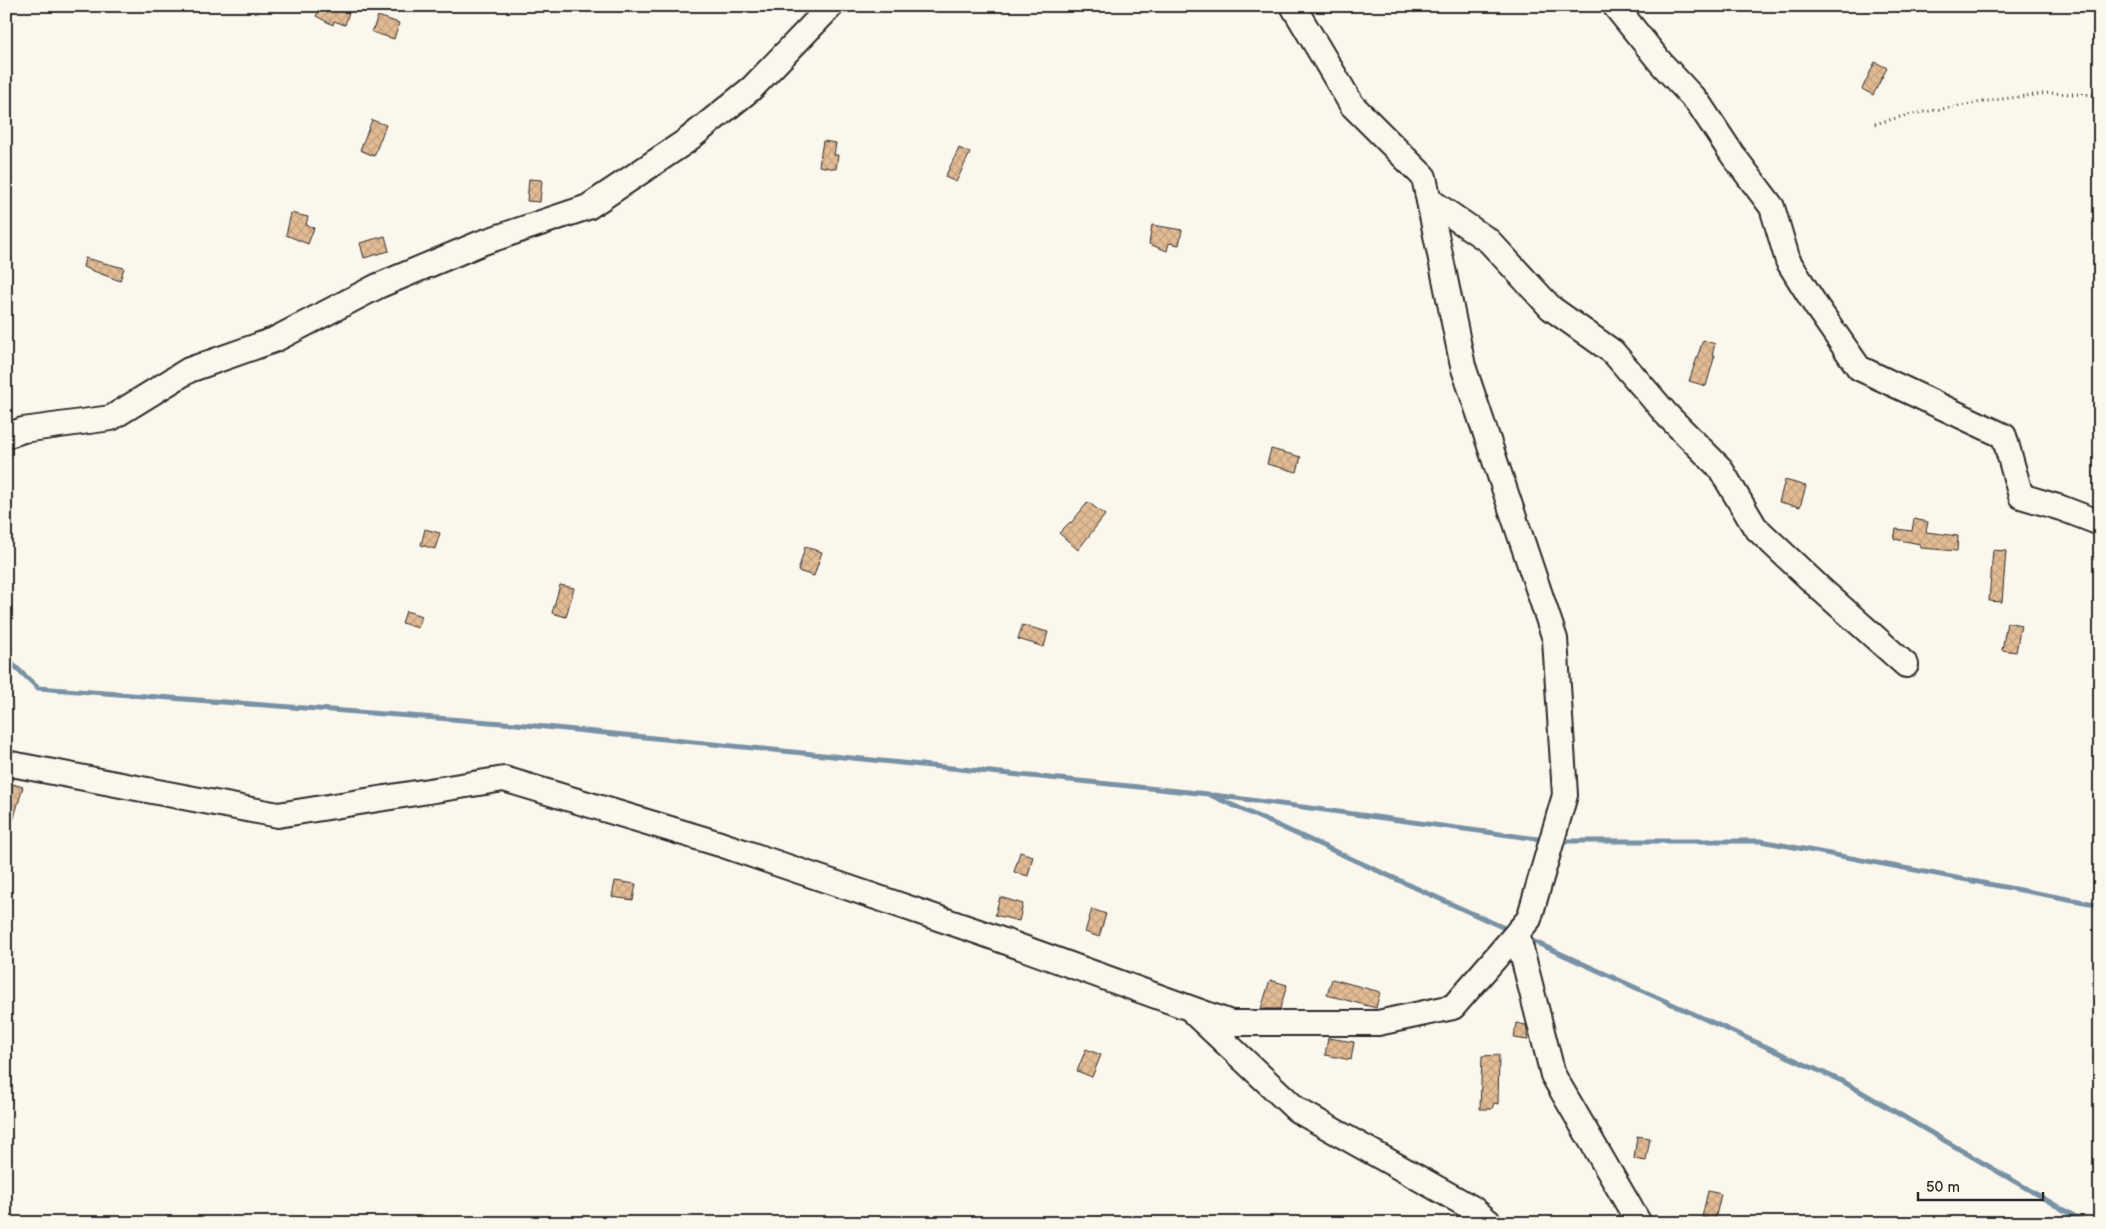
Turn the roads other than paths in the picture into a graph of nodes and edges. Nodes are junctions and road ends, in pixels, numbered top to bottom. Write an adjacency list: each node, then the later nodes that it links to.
1 (830, 6): 5 (street)
2 (1293, 6): 4 (street)
3 (1616, 6): 6 (street)
4 (1429, 200): 7 (street); 9 (street)
5 (6, 436)
6 (2100, 523)
7 (1906, 665)
8 (6, 763): 10 (street)
9 (1517, 933): 10 (street); 12 (street)
10 (1189, 1008): 11 (street)
11 (1490, 1223)
12 (1639, 1223)

